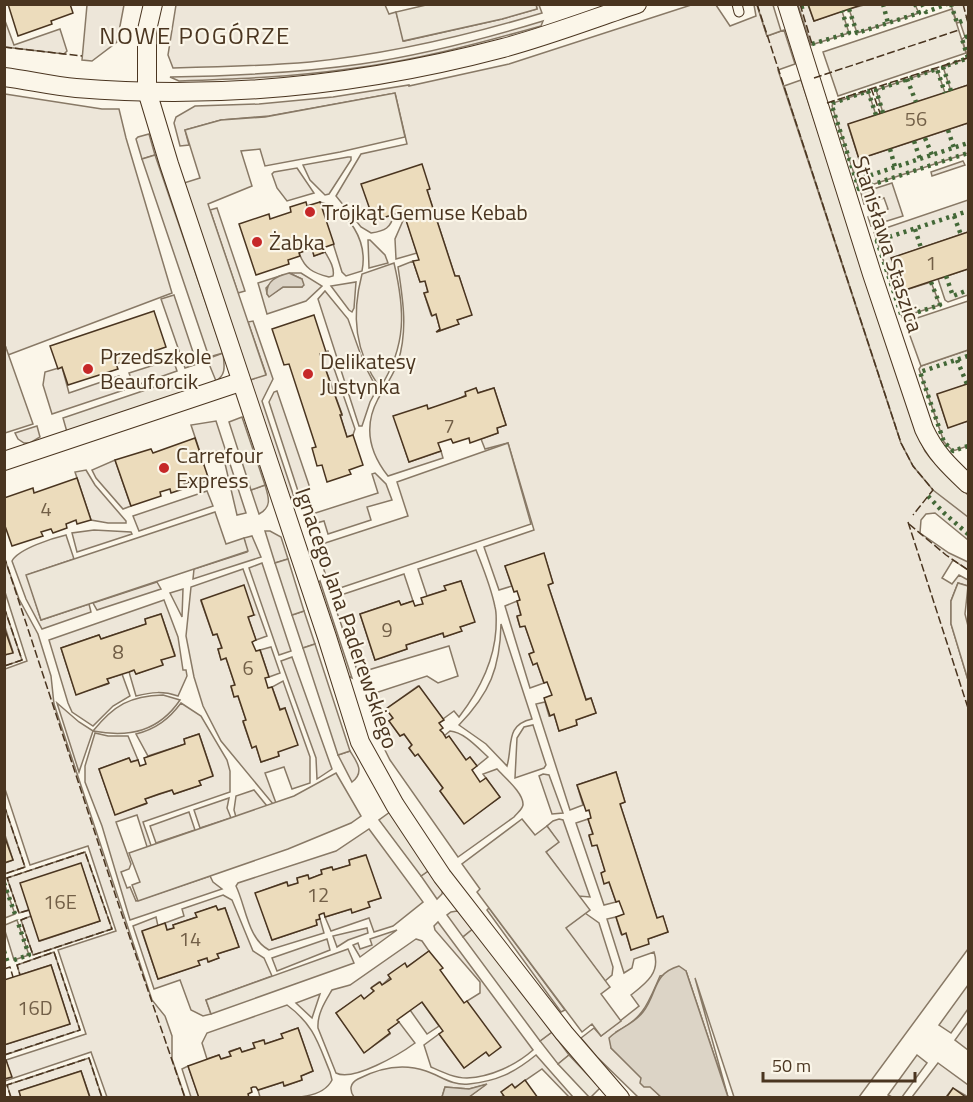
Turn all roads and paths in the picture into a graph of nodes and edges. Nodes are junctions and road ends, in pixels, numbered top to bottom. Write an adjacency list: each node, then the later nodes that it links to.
1 (153, 4): 5 (street, Ignacego Jana Paderewskiego)
2 (637, 4): 5 (street)
3 (787, 4): 8 (street, Stanisława Staszica)
4 (4, 77): 5 (street)
5 (147, 91): 6 (street, Ignacego Jana Paderewskiego)
6 (240, 382): 7 (street); 9 (street, Ignacego Jana Paderewskiego)
7 (4, 461)
8 (969, 484)
9 (620, 1098)

